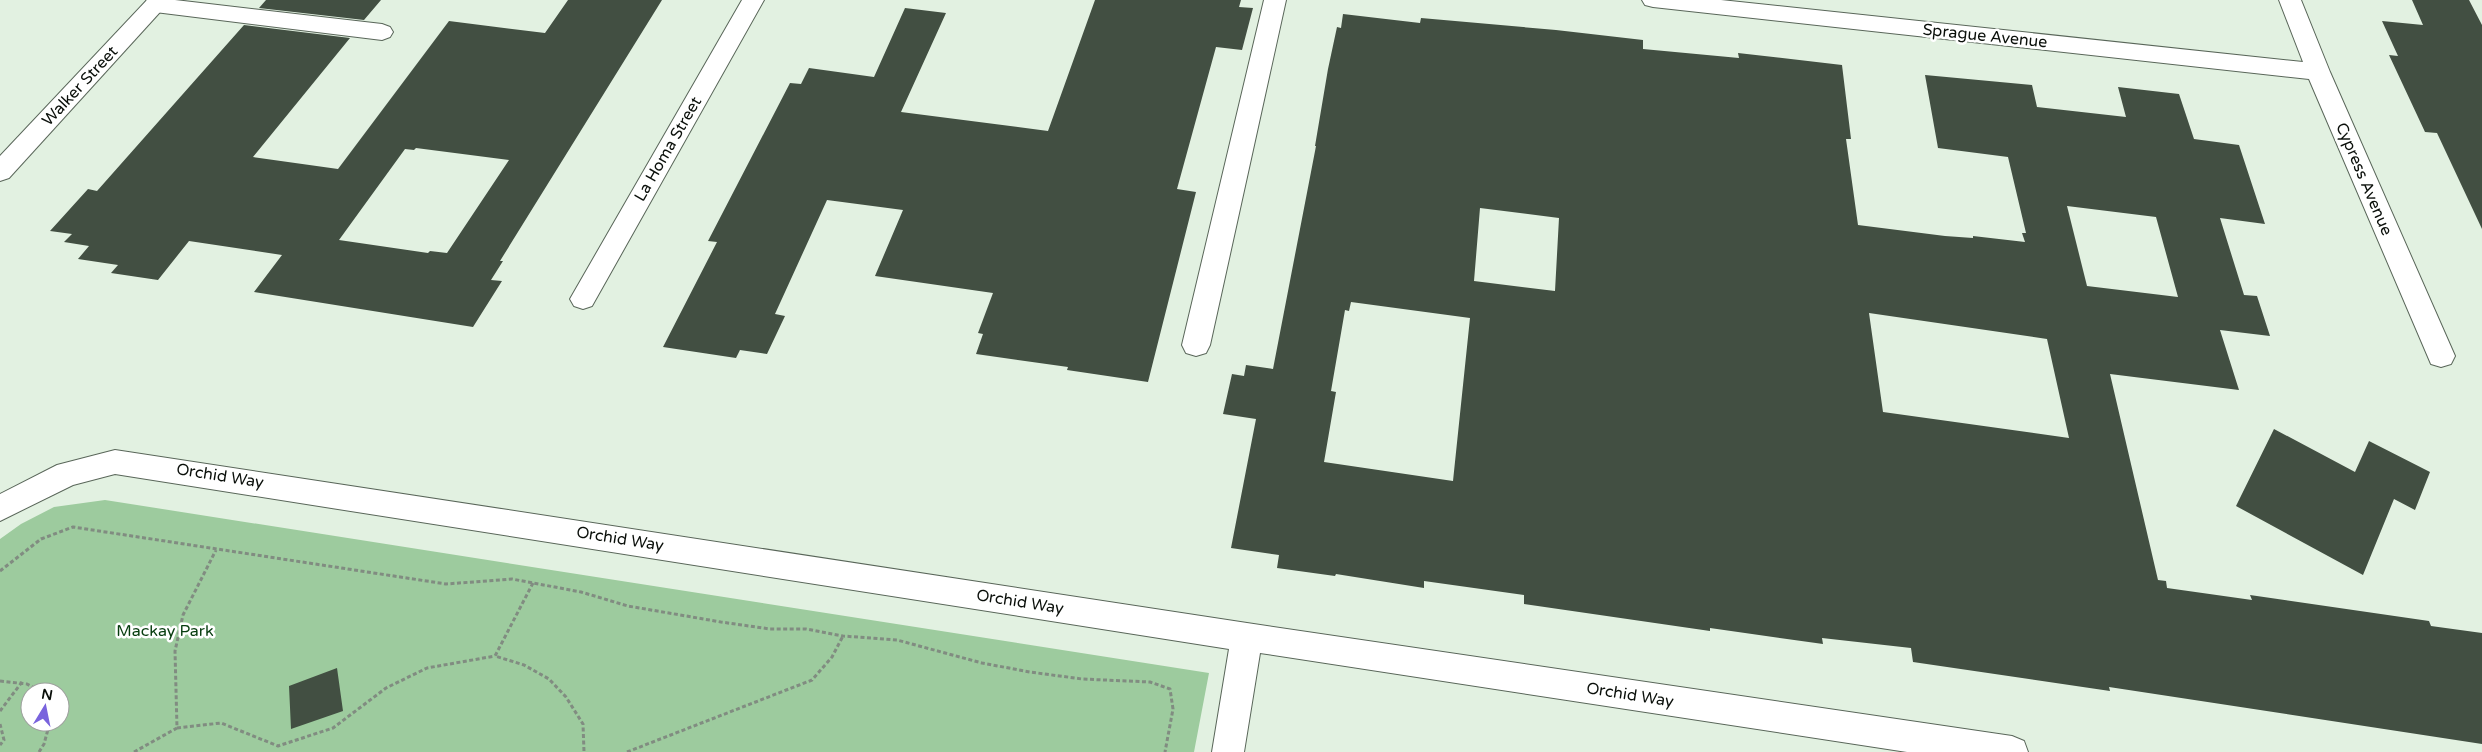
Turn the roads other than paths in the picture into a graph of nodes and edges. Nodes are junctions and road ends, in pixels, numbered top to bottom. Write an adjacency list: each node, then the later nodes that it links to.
1 (753, 0): 9 (street, La Homa Street)
2 (1275, 0): 10 (street)
3 (1653, 0): 7 (street, Sprague Avenue)
4 (2290, 0): 7 (street, Cypress Avenue)
5 (158, 2): 6 (street); 8 (street, Walker Street)
6 (382, 32)
7 (2318, 72): 11 (street, Cypress Avenue)
8 (0, 172)
9 (583, 299)
10 (1196, 345)
11 (2441, 356)
12 (0, 508): 13 (street, Orchid Way)
13 (1247, 637): 14 (street); 15 (street, Orchid Way)
14 (1228, 752)
15 (2012, 752)

